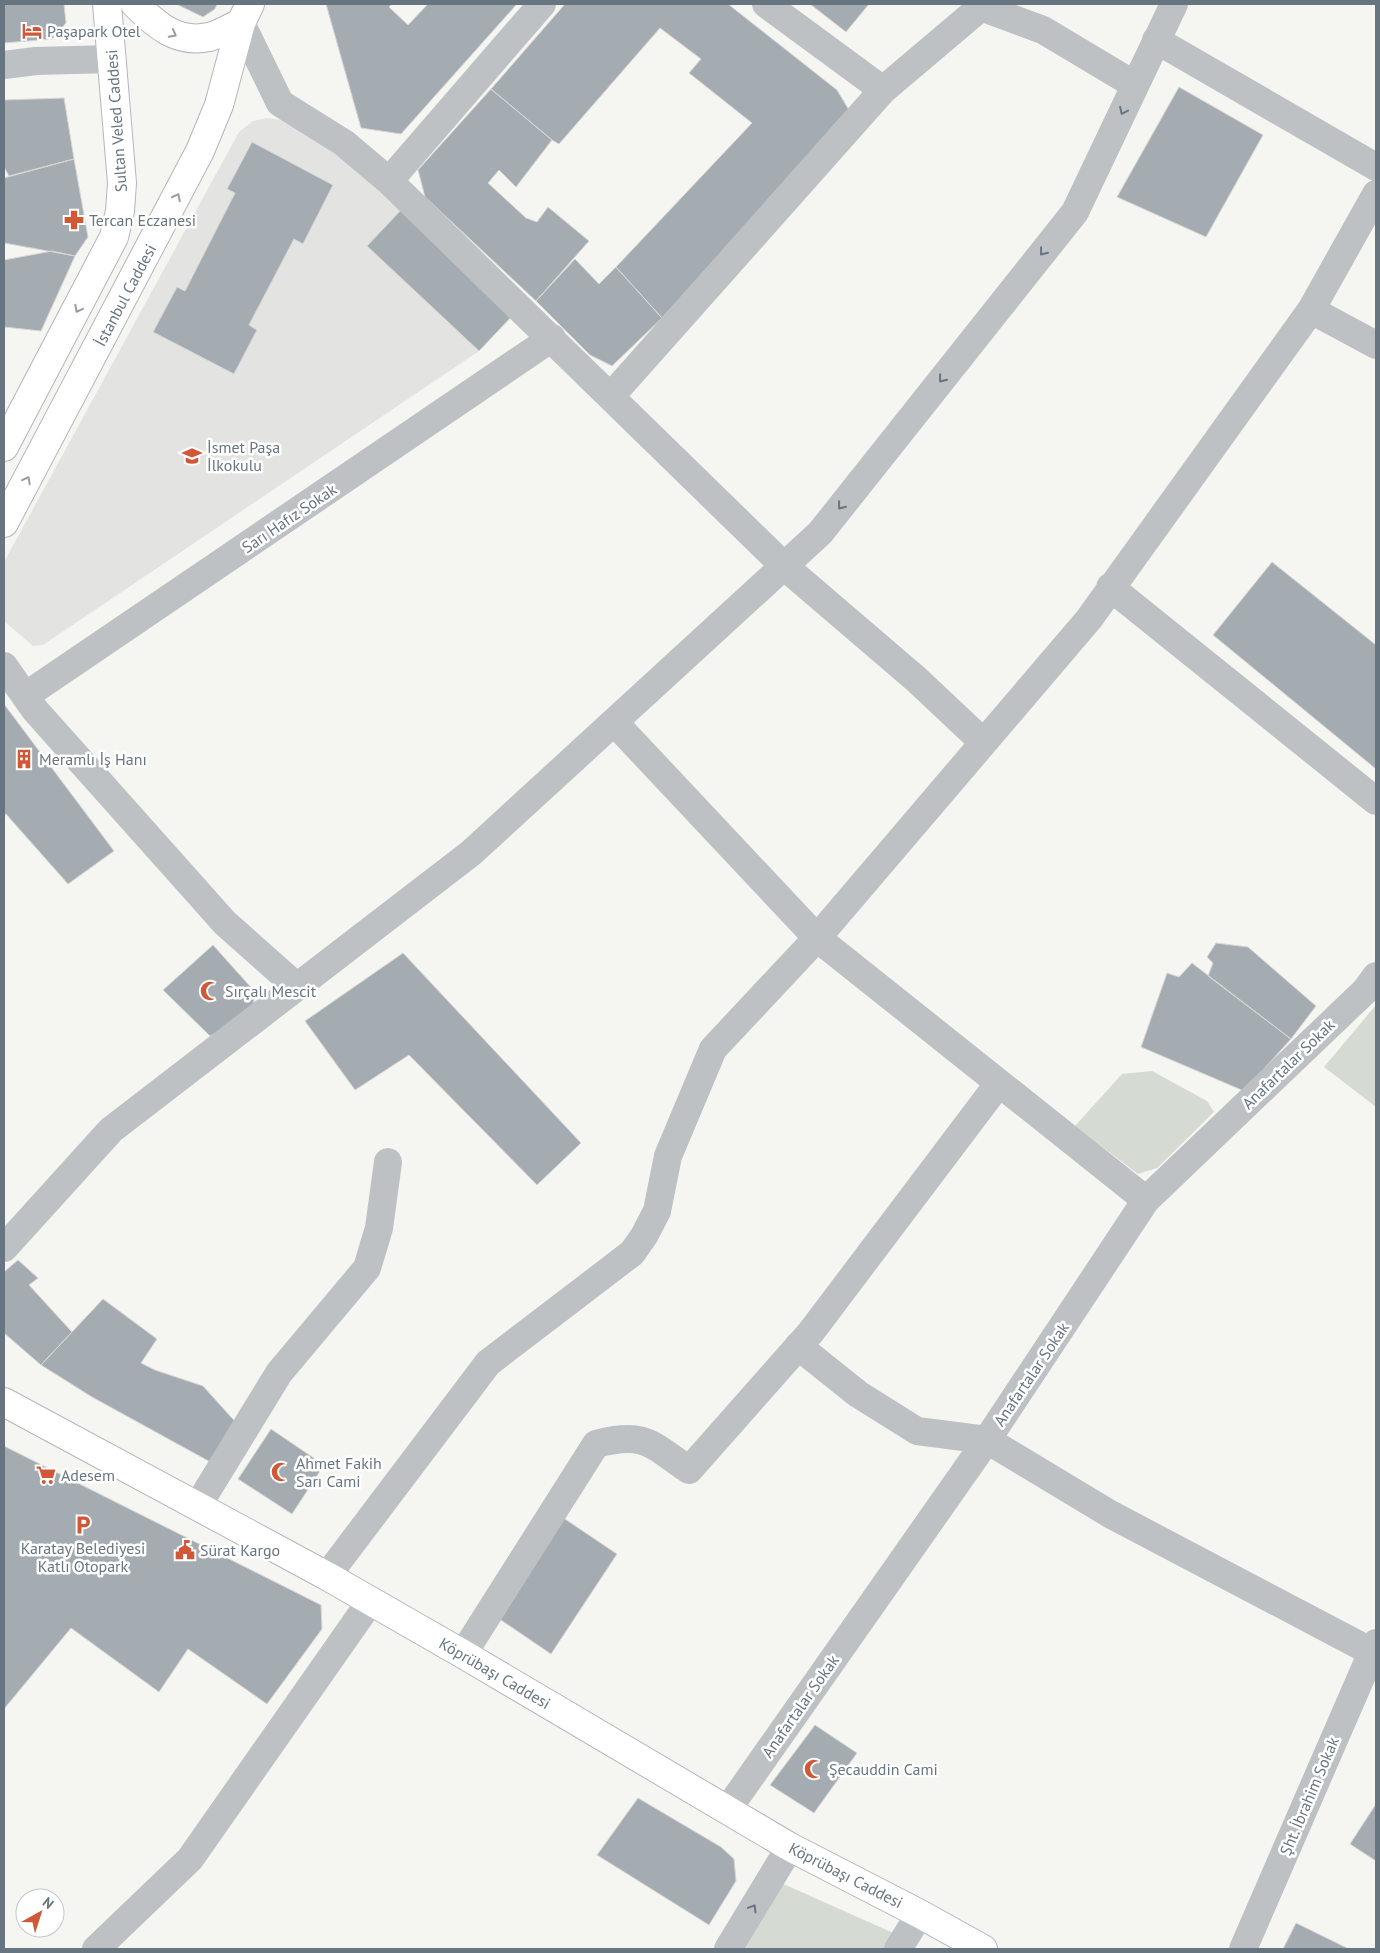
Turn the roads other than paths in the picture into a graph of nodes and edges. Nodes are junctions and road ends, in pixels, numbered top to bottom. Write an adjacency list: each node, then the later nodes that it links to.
1 (107, 4): 9 (main road, Sultan Veled Caddesi)
2 (135, 4): 7 (main road, one-way to 7)
3 (542, 4): 14 (street)
4 (766, 4): 12 (street)
5 (1174, 4): 8 (street)
6 (981, 6): 11 (street); 12 (street)
7 (245, 13): 14 (street); 21 (main road, İstanbul Caddesi, one-way to 7)
8 (1156, 40): 11 (street); 13 (street)
9 (112, 59): 10 (street); 20 (main road, Sultan Veled Caddesi, one-way to 20)
10 (4, 64)
11 (1135, 85): 22 (street, one-way to 22)
12 (882, 90): 19 (street)
13 (1376, 167)
14 (390, 181): 17 (street)
15 (1376, 194): 16 (street)
16 (1311, 310): 18 (street); 23 (street)
17 (552, 338): 19 (street); 25 (street, Sarı Hafız Sokak)
18 (1376, 345)
19 (611, 396): 22 (street)
20 (4, 447)
21 (4, 523)
22 (784, 566): 26 (street); 27 (street)
23 (1110, 587): 27 (street); 28 (street)
24 (4, 666): 25 (street)
25 (25, 696): 31 (street)
26 (614, 722): 29 (street); 31 (street)
27 (984, 742): 29 (street)
28 (1376, 801)
29 (817, 938): 32 (street); 40 (street)
30 (1376, 976): 34 (street, Anafartalar Sokak)
31 (297, 987): 35 (street)
32 (999, 1083): 34 (street); 36 (street)
33 (388, 1162): 39 (street)
34 (1146, 1200): 38 (street, Anafartalar Sokak)
35 (4, 1248)
36 (798, 1346): 38 (street); 43 (street)
37 (4, 1402): 39 (main road, Köprübaşı Caddesi)
38 (987, 1440): 42 (street); 44 (street, Anafartalar Sokak)
39 (197, 1507): 40 (main road, Köprübaşı Caddesi)
40 (326, 1576): 41 (main road, Köprübaşı Caddesi)
41 (370, 1602): 43 (main road, Köprübaşı Caddesi); 47 (street)
42 (1374, 1647): 51 (street, Şht. İbrahim Sokak)
43 (462, 1654): 44 (main road, Köprübaşı Caddesi)
44 (728, 1809): 45 (main road, Köprübaşı Caddesi)
45 (790, 1847): 46 (main road, Köprübaşı Caddesi); 48 (street, one-way to 45)
46 (920, 1914): 49 (street); 50 (main road, Köprübaşı Caddesi)
47 (96, 1949)
48 (728, 1949)
49 (898, 1949)
50 (983, 1949)
51 (1243, 1949)

